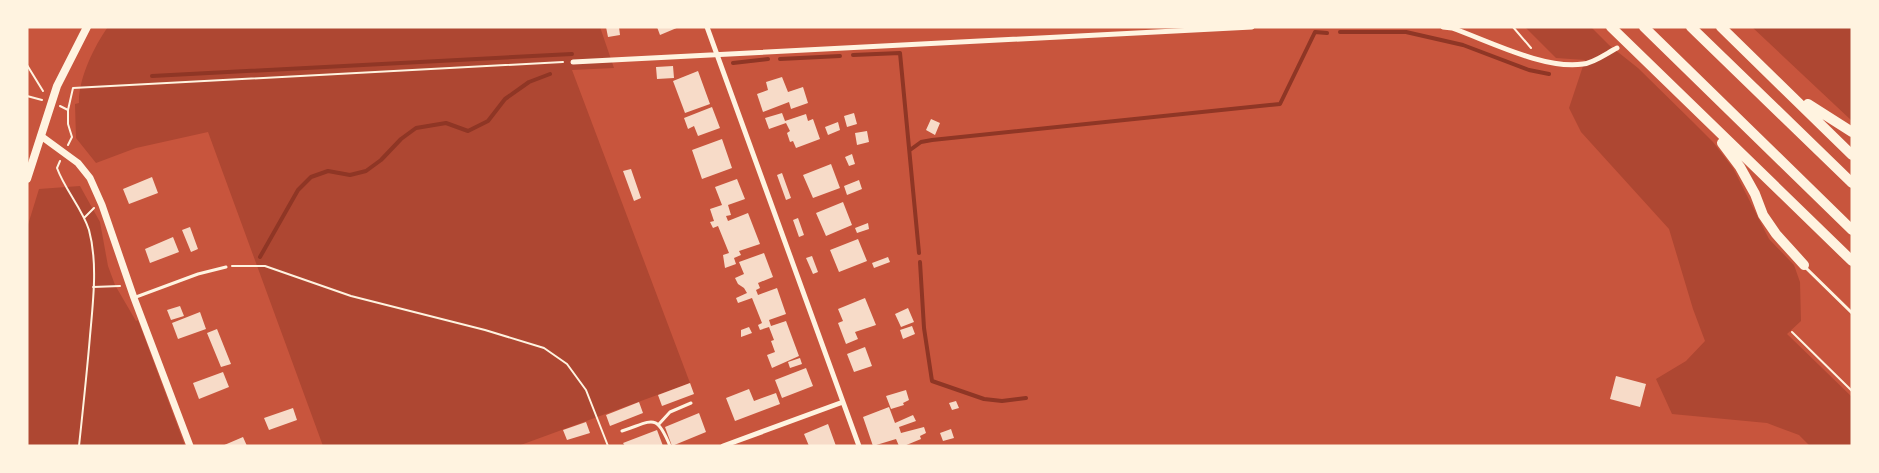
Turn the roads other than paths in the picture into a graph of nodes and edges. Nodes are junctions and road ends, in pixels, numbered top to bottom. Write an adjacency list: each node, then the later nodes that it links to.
1 (87, 27): 15 (main road)
2 (706, 27): 10 (street)
3 (1252, 27): 10 (street)
4 (1443, 27): 9 (street)
5 (1611, 27): 13 (highway)
6 (1644, 27): 19 (highway)
7 (1691, 27): 18 (highway)
8 (1721, 27): 12 (highway)
9 (1617, 48)
10 (717, 55): 11 (street); 25 (street)
11 (573, 62)
12 (1783, 86): 14 (highway); 16 (highway)
13 (1697, 112): 20 (highway); 21 (highway)
14 (1852, 132)
15 (41, 136): 17 (main road); 23 (street)
16 (1852, 155)
17 (27, 179)
18 (1852, 183)
19 (1852, 230)
20 (1852, 261)
21 (1804, 265): 24 (lane)
22 (226, 267): 23 (lane)
23 (134, 298): 29 (street)
24 (1852, 313)
25 (843, 402): 31 (street); 32 (street)
26 (691, 404): 27 (lane)
27 (659, 424): 28 (lane); 30 (lane)
28 (622, 431)
29 (190, 446)
30 (670, 446)
31 (723, 446)
32 (859, 446)

